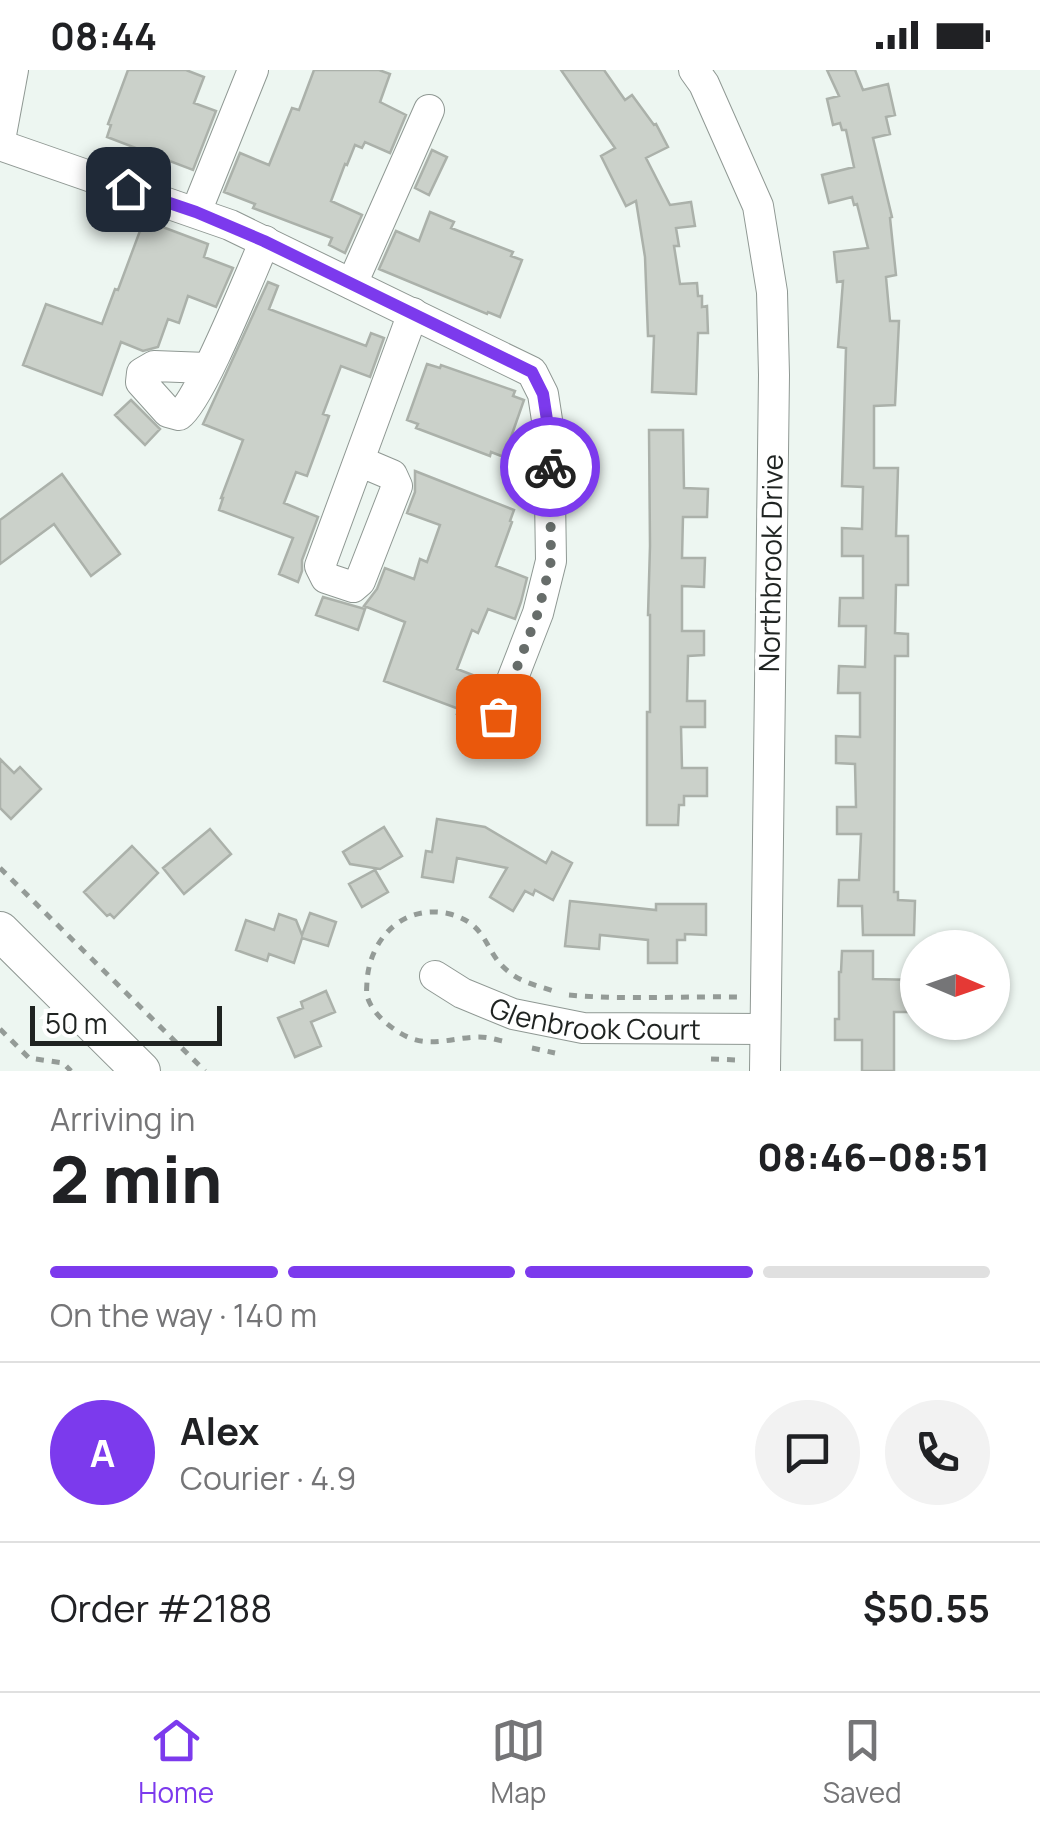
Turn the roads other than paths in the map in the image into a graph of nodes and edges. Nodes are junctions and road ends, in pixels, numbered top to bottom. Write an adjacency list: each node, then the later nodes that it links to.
1 (13, 70): 5 (street)
2 (252, 70): 6 (street)
3 (694, 70): 15 (street, Northbrook Drive)
4 (430, 110): 8 (street)
5 (0, 143): 6 (street)
6 (196, 212): 7 (street)
7 (264, 241): 8 (street); 10 (street)
8 (352, 284): 9 (street)
9 (414, 313): 11 (street); 12 (street)
10 (207, 368)
11 (359, 461)
12 (498, 716)
13 (0, 931): 16 (main road)
14 (435, 976): 15 (street, Glenbrook Court)
15 (764, 1030): 17 (street, Northbrook Drive)
16 (140, 1071)
17 (765, 1071)

